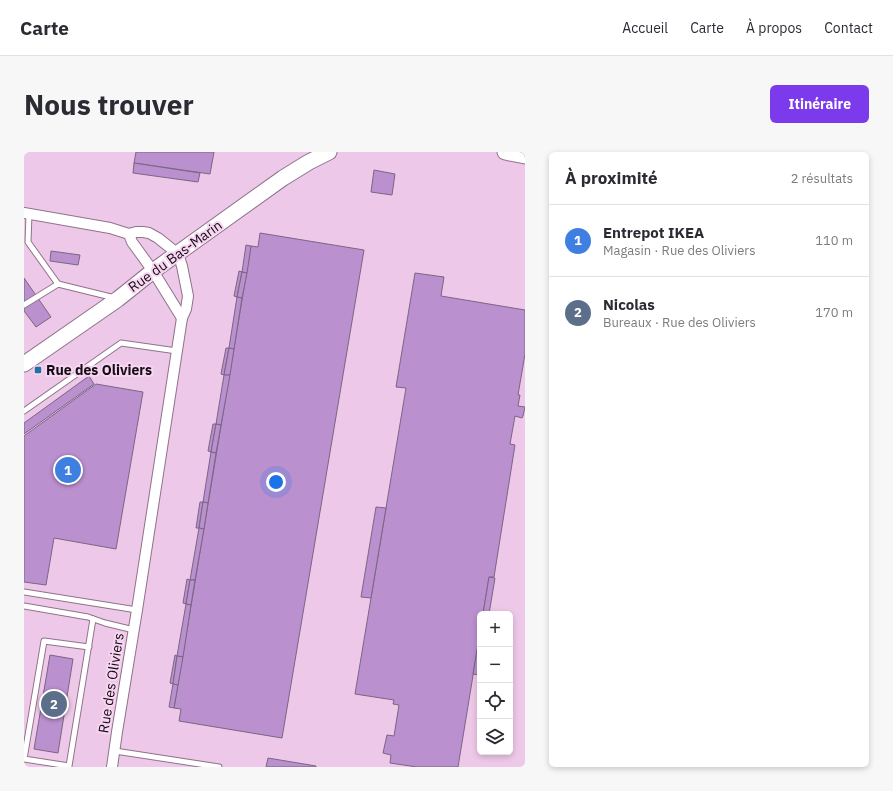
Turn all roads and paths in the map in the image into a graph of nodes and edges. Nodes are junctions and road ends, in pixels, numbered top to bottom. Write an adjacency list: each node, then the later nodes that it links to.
1 (329, 152): 6 (main road, Rue du Bas-Marin)
2 (505, 152): 3 (main road)
3 (525, 156)
4 (27, 213): 5 (street); 8 (lane)
5 (129, 234): 6 (street); 7 (street)
6 (178, 254): 7 (main road, Rue du Bas-Marin); 11 (street, Rue des Oliviers)
7 (154, 271): 9 (main road, Rue du Bas-Marin); 11 (street)
8 (58, 284): 9 (lane); 10 (lane)
9 (118, 299): 13 (main road, Rue du Bas-Marin)
10 (24, 305)
11 (182, 318): 12 (street, Rue des Oliviers)
12 (177, 351): 14 (lane); 17 (street, Rue des Oliviers)
13 (24, 364)
14 (24, 411)
15 (24, 592): 17 (lane)
16 (24, 606): 18 (lane)
17 (137, 610): 19 (street, Rue des Oliviers)
18 (93, 619): 19 (lane); 20 (lane)
19 (134, 630): 21 (street, Rue des Oliviers)
20 (89, 647): 22 (lane); 22 (lane)
21 (115, 751): 23 (street, Rue des Oliviers); 24 (lane)
22 (69, 767)
23 (112, 767)
24 (219, 767)

